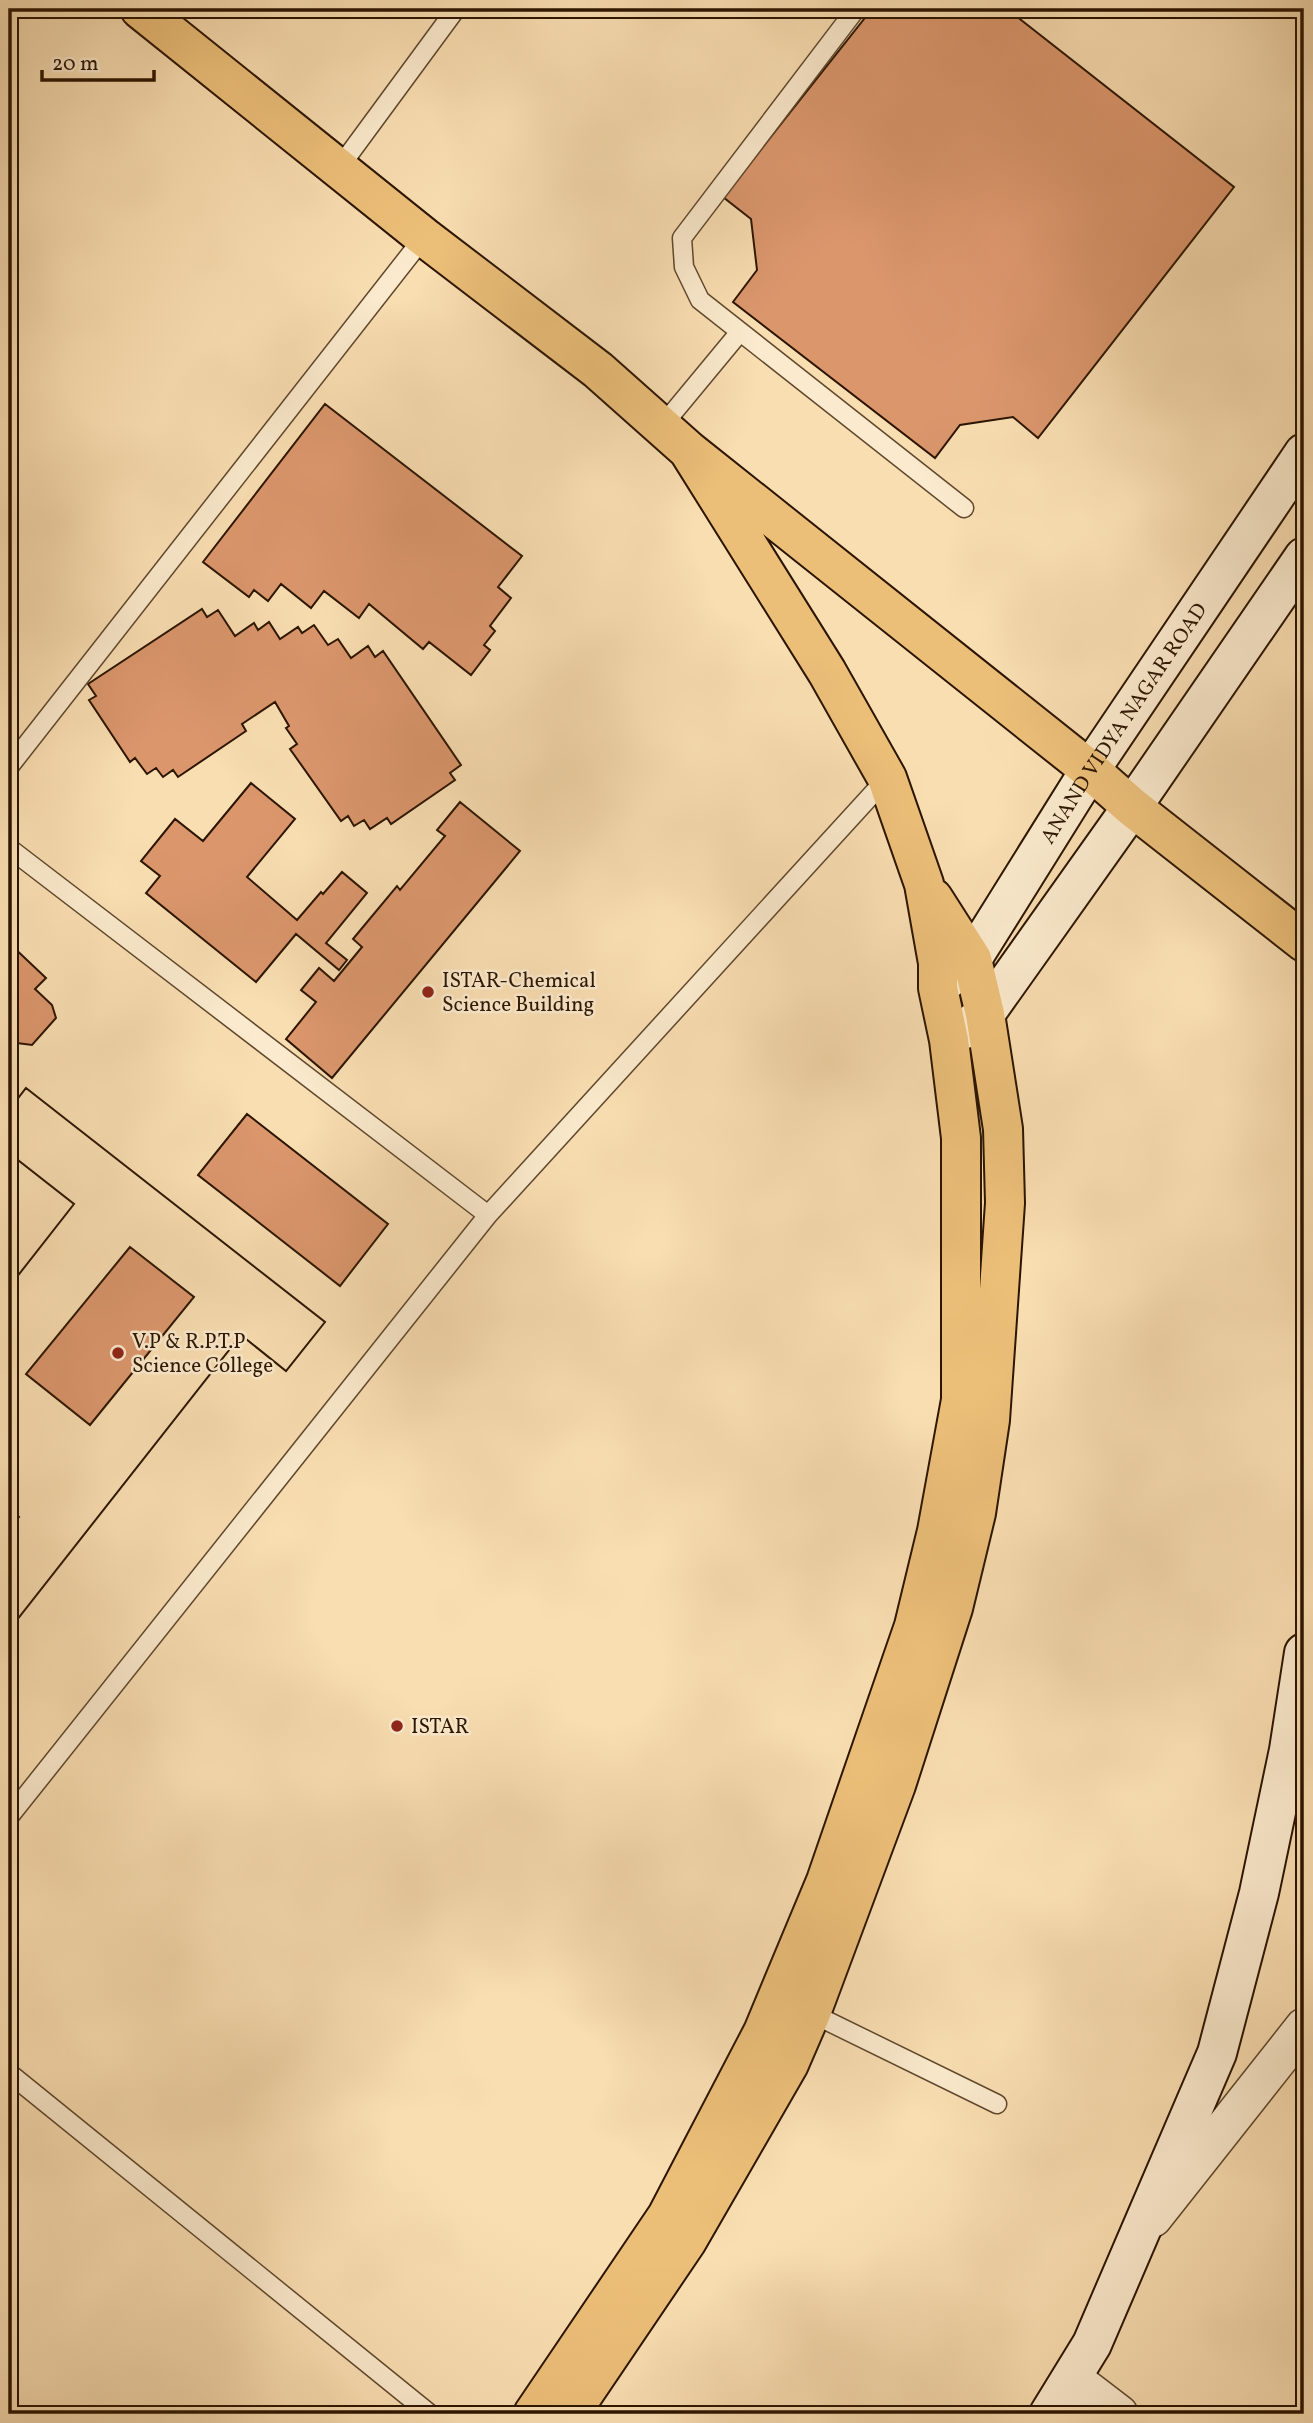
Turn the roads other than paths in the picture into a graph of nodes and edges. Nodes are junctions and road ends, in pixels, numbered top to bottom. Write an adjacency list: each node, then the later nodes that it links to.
1 (140, 9): 4 (main road)
2 (456, 9): 4 (lane)
3 (856, 9): 6 (lane)
4 (340, 168): 5 (main road)
5 (424, 236): 7 (main road); 11 (lane)
6 (739, 333): 7 (lane); 9 (lane)
7 (675, 438): 12 (main road); 13 (main road)
8 (1304, 453): 12 (main road, ANAND VIDYA NAGAR ROAD)
9 (964, 508)
10 (1304, 557): 14 (main road)
11 (9, 768)
12 (1090, 771): 14 (main road); 18 (main road, ANAND VIDYA NAGAR ROAD)
13 (887, 778): 16 (main road); 22 (lane)
14 (1132, 807): 17 (main road); 20 (main road)
15 (9, 848): 22 (lane)
16 (924, 884): 18 (main road); 19 (main road)
17 (1304, 942)
18 (972, 959): 19 (main road, ANAND VIDYA NAGAR ROAD); 20 (main road)
19 (937, 988): 21 (main road)
20 (985, 1014): 21 (main road); 25 (main road)
21 (949, 1040): 32 (main road)
22 (488, 1214): 24 (lane)
23 (1304, 1653): 29 (main road)
24 (9, 1817)
25 (811, 2013): 28 (lane); 33 (main road)
26 (1304, 2027): 29 (street)
27 (9, 2073): 31 (lane)
28 (997, 2104)
29 (1137, 2238): 30 (main road)
30 (1072, 2378): 34 (main road); 35 (street)
31 (430, 2414)
32 (533, 2414)
33 (570, 2414)
34 (1049, 2414)
35 (1119, 2414)

